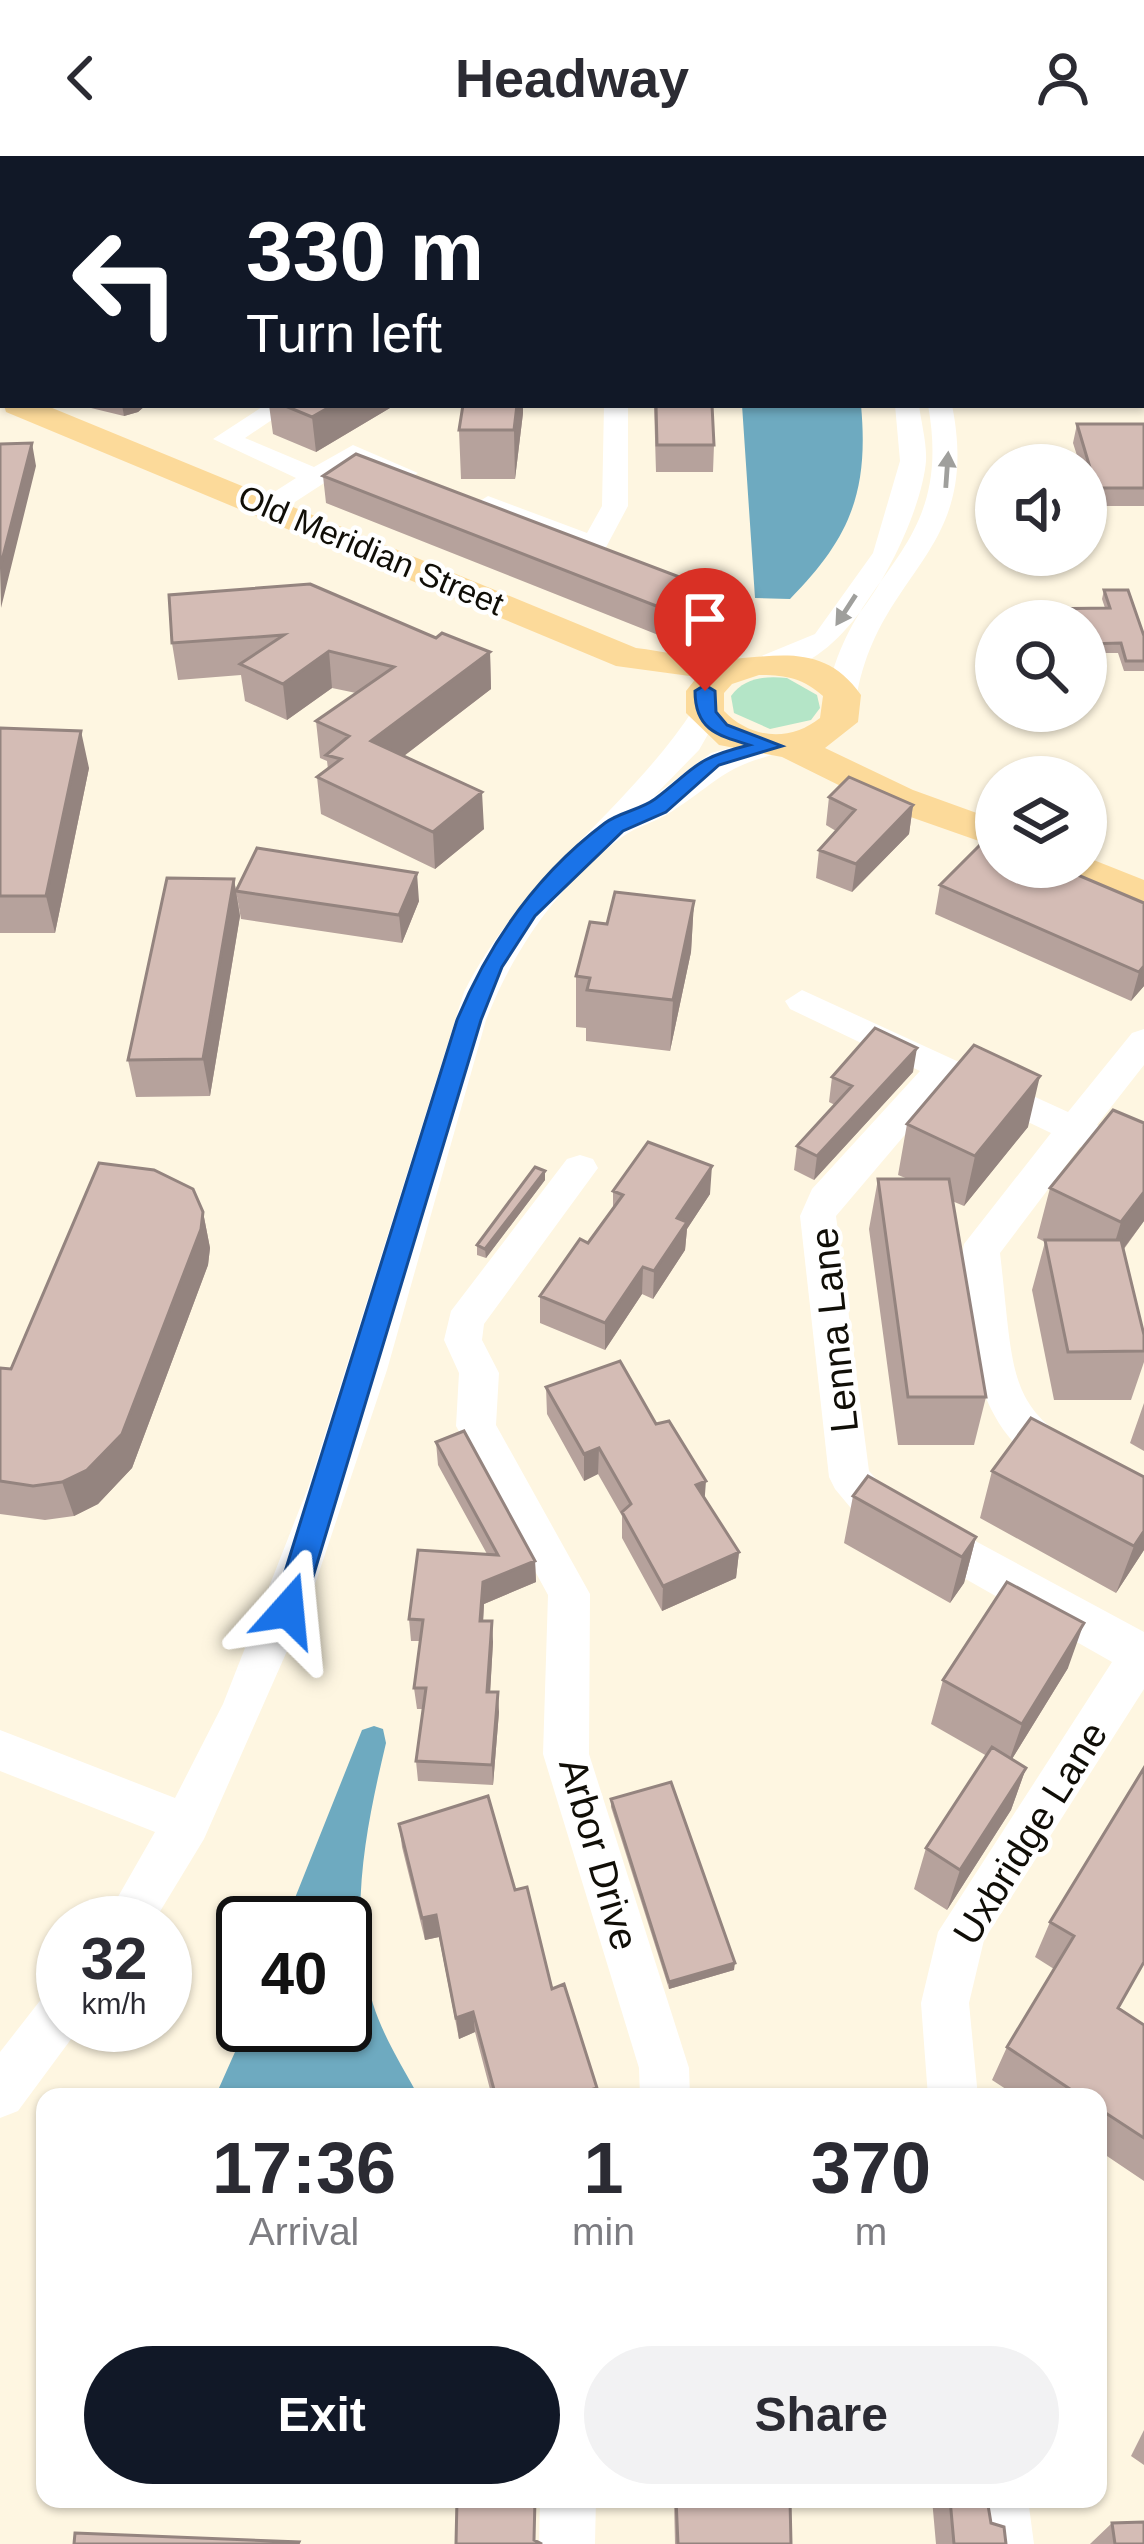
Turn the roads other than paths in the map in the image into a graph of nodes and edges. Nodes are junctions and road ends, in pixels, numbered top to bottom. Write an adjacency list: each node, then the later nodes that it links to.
1 (277, 408): 7 (street)
2 (616, 408): 7 (street)
3 (907, 408): 9 (street, one-way to 9)
4 (940, 408): 10 (street, one-way to 4)
5 (51, 412): 8 (main road, Old Meridian Street)
6 (0, 418): 11 (main road, Old Meridian Street)
7 (316, 476): 8 (street)
8 (269, 507): 9 (main road, Old Meridian Street)
9 (750, 666): 10 (main road, Old Meridian Street); 11 (main road)
10 (841, 709): 12 (main road); 13 (main road)
11 (705, 711): 12 (main road, Old Meridian Street); 14 (street)
12 (780, 745): 14 (street); 15 (main road)
13 (975, 806)
14 (615, 826): 29 (street)
15 (975, 827)
16 (1107, 861): 17 (main road)
17 (1144, 876)
18 (1107, 881): 19 (main road)
19 (1144, 896)
20 (802, 1001): 22 (street)
21 (1144, 1042): 23 (street)
22 (944, 1067): 23 (street); 27 (street, Lenna Lane)
23 (1075, 1128): 24 (street); 26 (street)
24 (1144, 1162)
25 (580, 1168): 32 (street, Arbor Drive)
26 (1144, 1499)
27 (1142, 1654): 33 (street, Uxbridge Lane)
28 (0, 1750): 29 (street)
29 (188, 1824): 30 (street)
30 (144, 1896)
31 (36, 2046): 34 (street)
32 (665, 2088)
33 (952, 2088)
34 (0, 2093)
35 (568, 2508): 37 (street)
36 (1001, 2508): 38 (street)
37 (567, 2544)
38 (1006, 2544)

